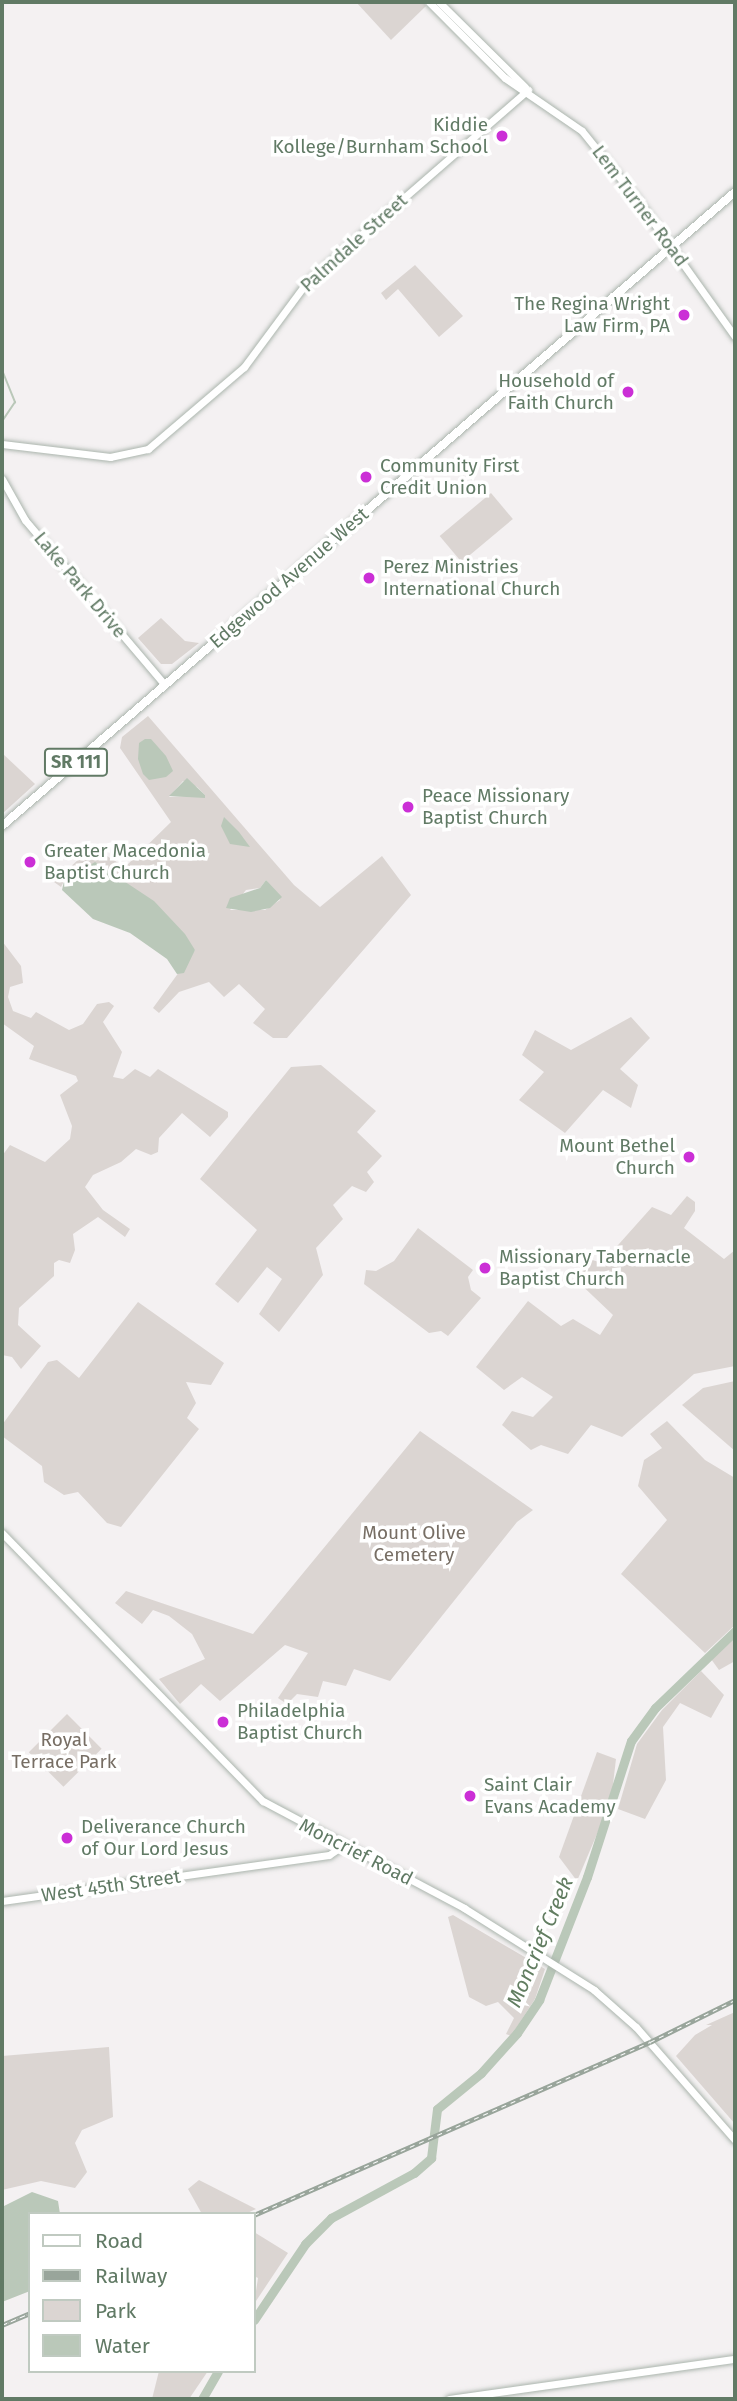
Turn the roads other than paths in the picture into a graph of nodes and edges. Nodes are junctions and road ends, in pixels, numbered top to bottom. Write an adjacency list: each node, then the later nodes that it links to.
1 (429, 2): 3 (street, Lem Turner Road)
2 (439, 2): 3 (street, Lem Turner Road)
3 (528, 90): 5 (street, Lem Turner Road); 7 (street, Palmdale Street)
4 (735, 192): 5 (main road, Edgewood Avenue West / SR 111)
5 (672, 247): 6 (street, Lem Turner Road); 9 (main road, Edgewood Avenue West / SR 111)
6 (735, 337)
7 (4, 446)
8 (2, 479): 9 (street, Lake Park Drive)
9 (165, 685): 10 (main road, Edgewood Avenue West / SR 111)
10 (2, 826)
11 (2, 1533): 12 (street, Moncrief Road)
12 (342, 1846): 13 (street, West 45th Street); 14 (street, Moncrief Road)
13 (2, 1901)
14 (735, 2140)
15 (735, 2359): 16 (street)
16 (449, 2399)

